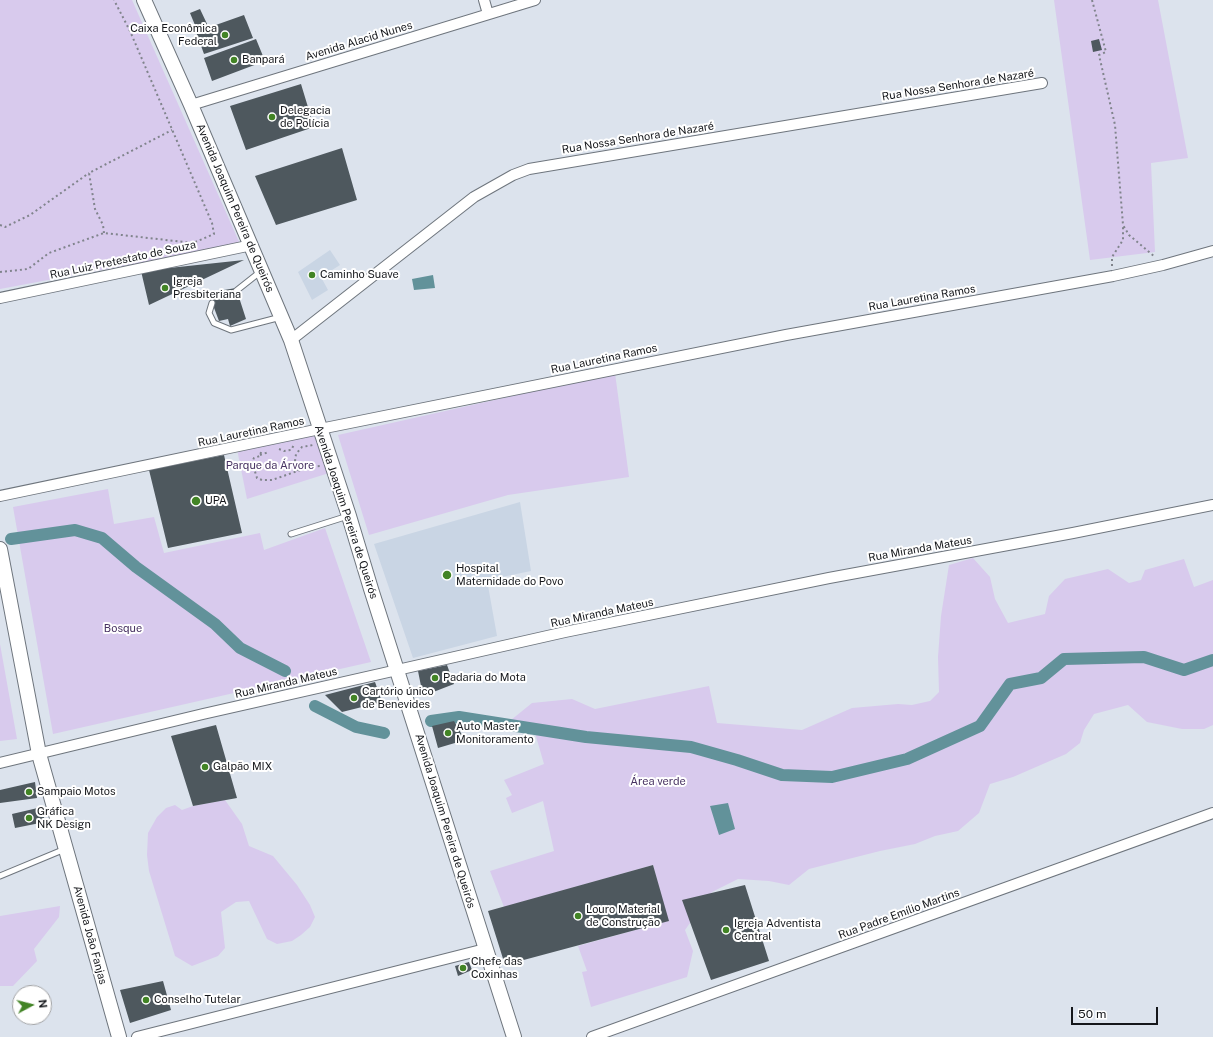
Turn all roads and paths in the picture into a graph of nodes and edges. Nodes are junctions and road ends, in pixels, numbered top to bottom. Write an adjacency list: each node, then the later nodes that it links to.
1 (114, 0): 9 (path)
2 (144, 0): 8 (main road, Avenida Joaquim Pereira de Queirós)
3 (484, 0): 6 (street)
4 (535, 0): 6 (street, Avenida Alacid Nunes)
5 (1092, 0): 12 (path)
6 (488, 14): 8 (street, Avenida Alacid Nunes)
7 (1042, 83): 24 (street, Rua Nossa Senhora de Nazaré)
8 (191, 105): 14 (main road, Avenida Joaquim Pereira de Queirós)
9 (172, 130): 10 (path); 13 (path)
10 (89, 173): 11 (path); 13 (path)
11 (0, 225)
12 (1123, 225): 16 (path); 19 (path)
13 (104, 233): 18 (path)
14 (252, 245): 17 (main road, Avenida Joaquim Pereira de Queirós); 21 (street, Rua Luiz Pretestato de Souza)
15 (1213, 251): 16 (street, Rua Lauretina Ramos)
16 (1163, 265): 19 (street, Rua Lauretina Ramos)
17 (262, 270): 20 (lane); 23 (main road, Avenida Joaquim Pereira de Queirós)
18 (0, 272)
19 (1113, 276): 25 (street, Rua Lauretina Ramos)
20 (236, 291)
21 (0, 298)
22 (212, 303): 23 (lane)
23 (282, 317): 24 (main road, Avenida Joaquim Pereira de Queirós)
24 (291, 340): 25 (main road, Avenida Joaquim Pereira de Queirós)
25 (322, 435): 26 (street, Rua Lauretina Ramos); 27 (main road, Avenida Joaquim Pereira de Queirós); 28 (path)
26 (263, 442): 28 (path); 29 (street, Rua Lauretina Ramos)
27 (332, 466): 28 (path); 31 (main road, Avenida Joaquim Pereira de Queirós)
28 (297, 471)
29 (0, 496)
30 (1213, 505): 34 (street, Rua Miranda Mateus)
31 (349, 516): 32 (lane); 34 (main road, Avenida Joaquim Pereira de Queirós)
32 (291, 534)
33 (0, 549): 35 (main road)
34 (397, 670): 35 (street, Rua Miranda Mateus); 40 (main road, Avenida Joaquim Pereira de Queirós)
35 (39, 754): 36 (street, Rua Miranda Mateus); 38 (main road, Avenida João Fanjas)
36 (0, 763)
37 (1213, 814): 44 (street, Rua Padre Emílio Martins)
38 (66, 848): 39 (lane); 41 (main road, Avenida João Fanjas)
39 (0, 876)
40 (485, 949): 42 (street); 43 (main road, Avenida Joaquim Pereira de Queirós)
41 (119, 1037)
42 (137, 1037)
43 (514, 1037)
44 (592, 1037)

